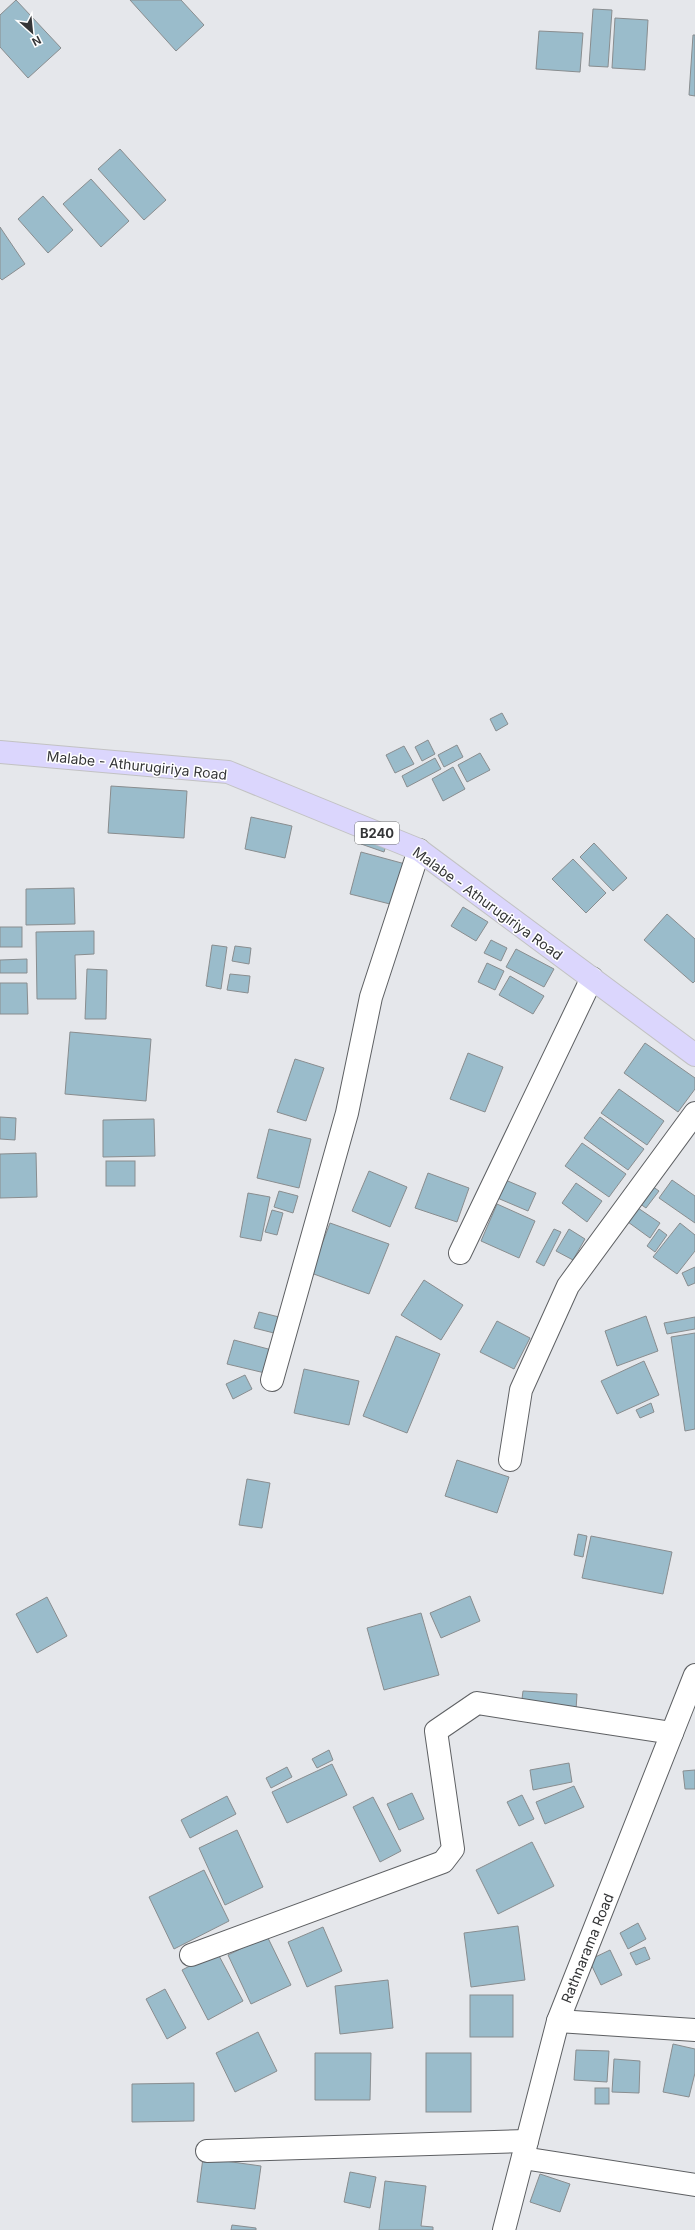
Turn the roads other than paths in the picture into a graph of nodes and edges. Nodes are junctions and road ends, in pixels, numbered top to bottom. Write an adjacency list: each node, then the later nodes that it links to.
1 (0, 752): 2 (main road, Malabe - Athurugiriya Road / B240)
2 (419, 850): 3 (main road, Malabe - Athurugiriya Road / B240); 7 (street)
3 (592, 978): 4 (main road, Malabe - Athurugiriya Road / B240); 6 (street)
4 (695, 1055)
5 (695, 1113): 8 (street)
6 (460, 1253)
7 (272, 1380)
8 (510, 1460)
9 (695, 1674): 10 (street, Rathnarama Road)
10 (672, 1733): 11 (street); 12 (street, Rathnarama Road)
11 (191, 1955)
12 (558, 2020): 13 (street); 14 (street, Rathnarama Road)
13 (695, 2030)
14 (525, 2150): 15 (street); 16 (street); 17 (street, Rathnarama Road)
15 (207, 2151)
16 (695, 2185)
17 (504, 2230)

